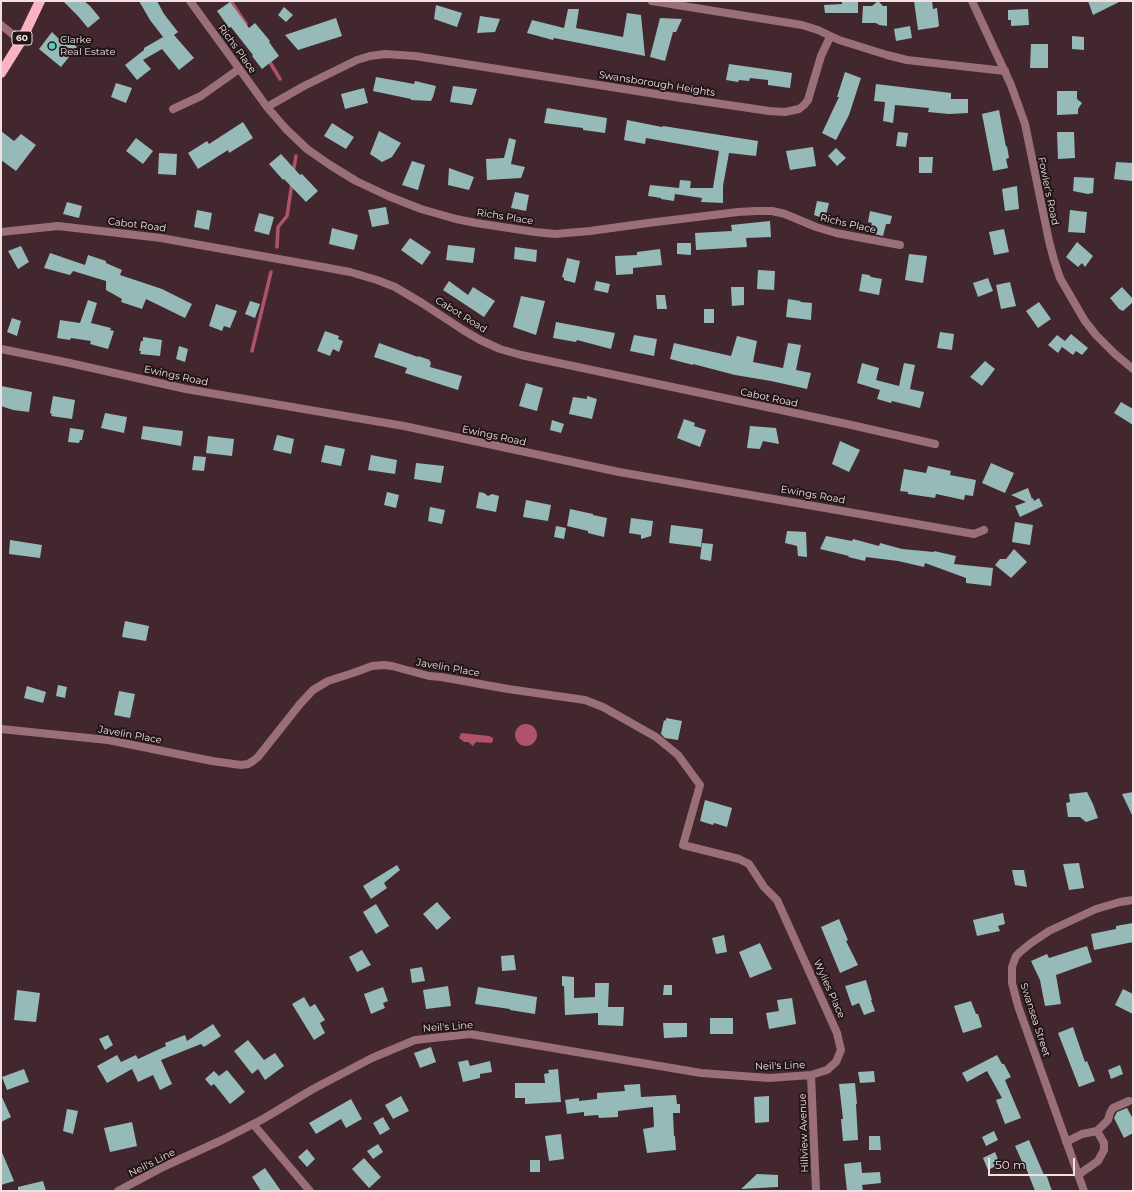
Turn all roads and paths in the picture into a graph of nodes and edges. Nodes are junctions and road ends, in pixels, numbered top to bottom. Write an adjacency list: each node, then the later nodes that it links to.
1 (40, 1): 7 (main road, 60)
2 (190, 1): 8 (street, Richs Place)
3 (652, 1): 6 (street)
4 (972, 1): 9 (street, Fowler's Road)
5 (1, 25): 7 (street)
6 (830, 37): 9 (street); 11 (street, Swansborough Heights)
7 (21, 41): 10 (main road, 60)
8 (239, 69): 11 (street, Richs Place); 12 (street)
9 (1005, 71): 16 (street, Fowler's Road)
10 (1, 73)
11 (267, 107): 14 (street, Richs Place)
12 (172, 109)
13 (1, 232): 17 (street, Cabot Road)
14 (900, 245)
15 (1, 349): 18 (street, Ewings Road)
16 (1133, 369)
17 (935, 444)
18 (984, 530)
19 (1, 729): 20 (street, Javelin Place)
20 (778, 900): 22 (street, Wylies Place)
21 (1133, 900): 26 (street, Swansea Street)
22 (811, 1075): 24 (street, Neil's Line); 30 (street, Hillview Avenue)
23 (1129, 1102): 25 (street)
24 (253, 1124): 28 (street, Neil's Line); 29 (street)
25 (1097, 1131): 26 (street); 27 (street)
26 (1066, 1142): 27 (street, Swansea Street)
27 (1078, 1175): 31 (street, Swansea Street)
28 (118, 1191)
29 (310, 1191)
30 (816, 1191)
31 (1084, 1191)

